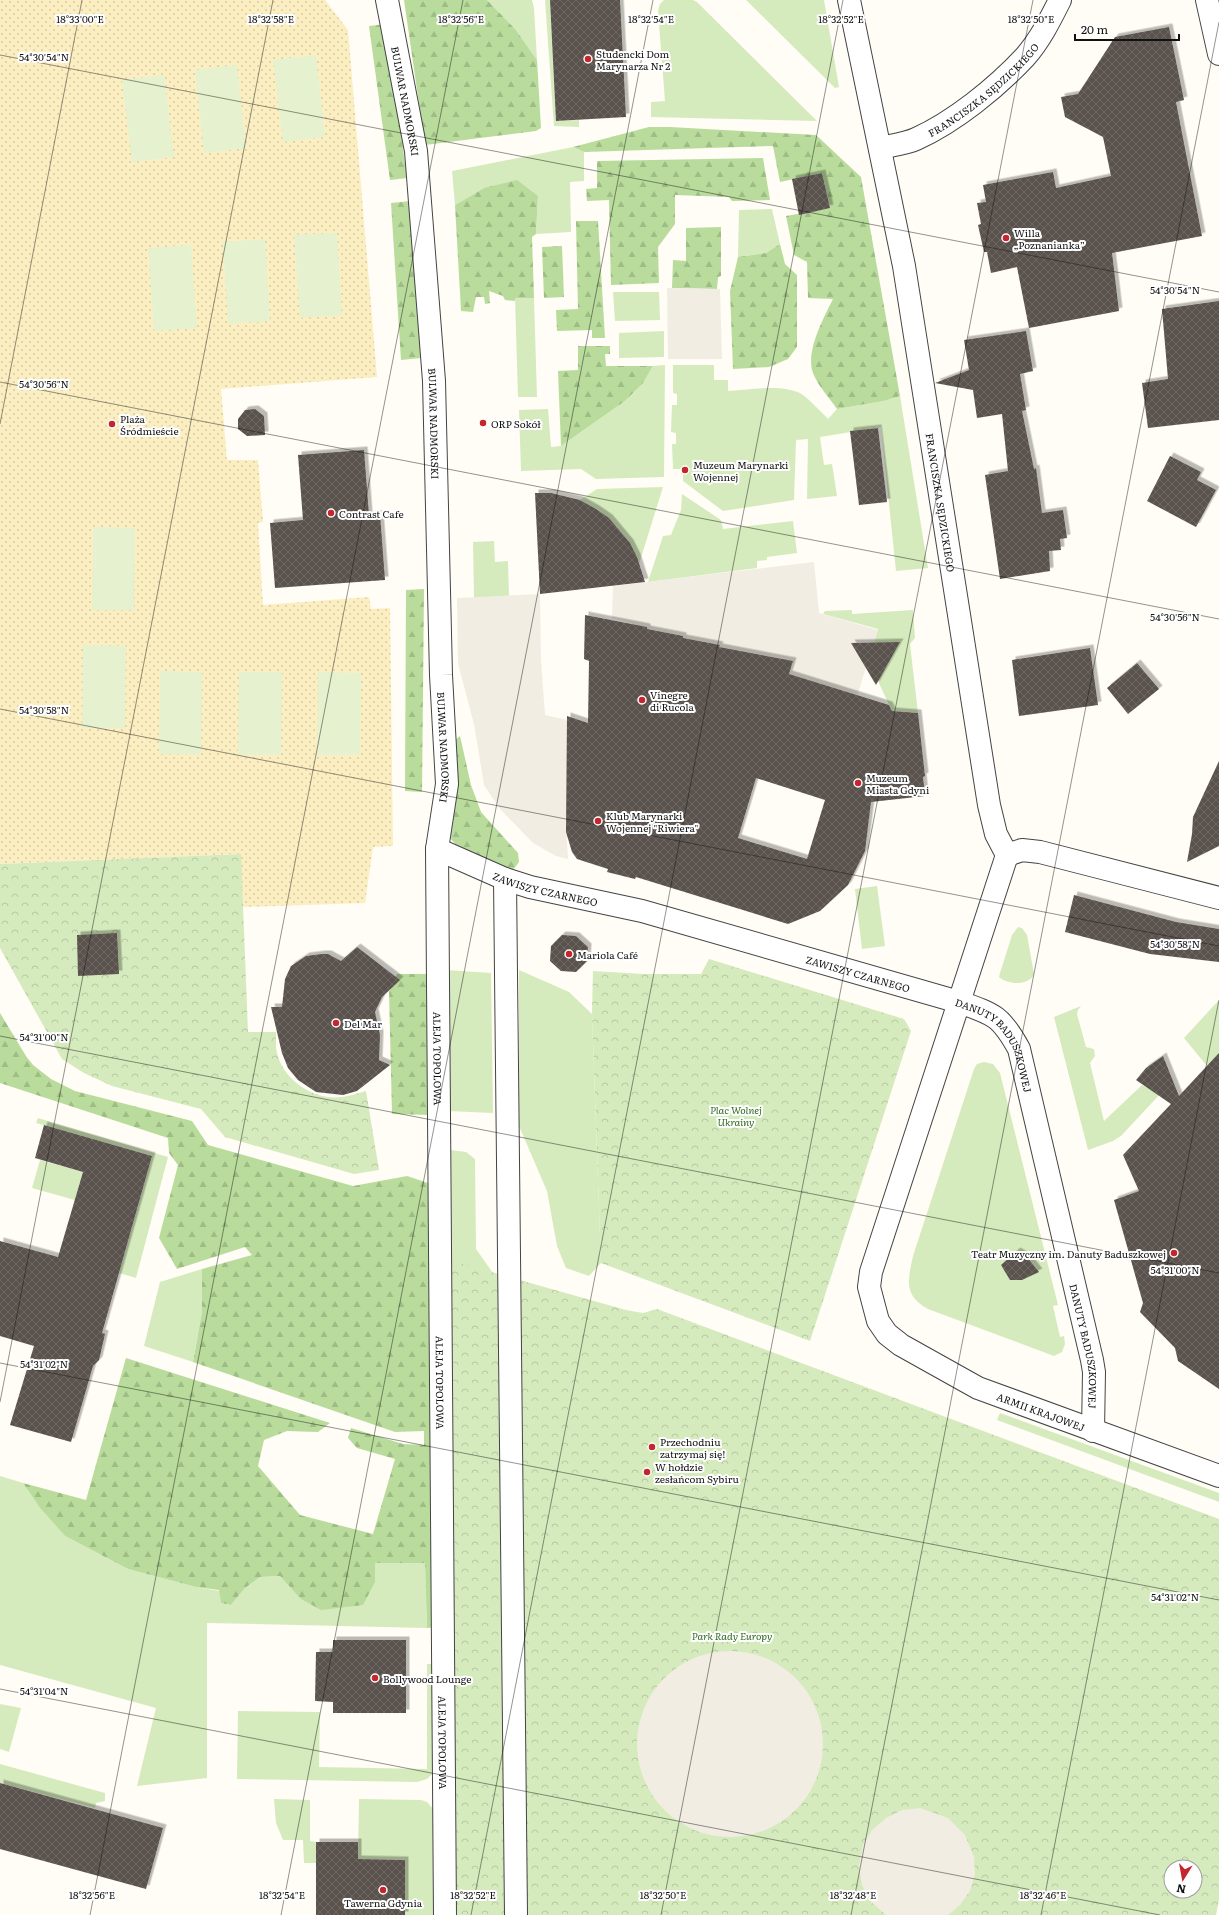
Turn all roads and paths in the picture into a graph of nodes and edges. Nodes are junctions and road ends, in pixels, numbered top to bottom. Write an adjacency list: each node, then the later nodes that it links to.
1 (387, 0): 7 (street, BULWAR NADMORSKI)
2 (849, 0): 6 (street, FRANCISZKA SĘDZICKIEGO)
3 (1060, 0): 6 (street, FRANCISZKA SĘDZICKIEGO)
4 (1207, 0): 5 (street)
5 (1219, 54)
6 (880, 148): 8 (street, FRANCISZKA SĘDZICKIEGO)
7 (436, 849): 9 (street, ZAWISZY CZARNEGO); 14 (street, ALEJA TOPOLOWA)
8 (1007, 855): 10 (street); 11 (street, DANUTY BADUSZKOWEJ)
9 (505, 879): 11 (street, ZAWISZY CZARNEGO); 15 (street)
10 (1219, 898)
11 (959, 1002): 12 (street, DANUTY BADUSZKOWEJ); 12 (street, ARMII KRAJOWEJ)
12 (1093, 1431): 13 (street, ARMII KRAJOWEJ)
13 (1219, 1476)
14 (445, 1915)
15 (516, 1915)

